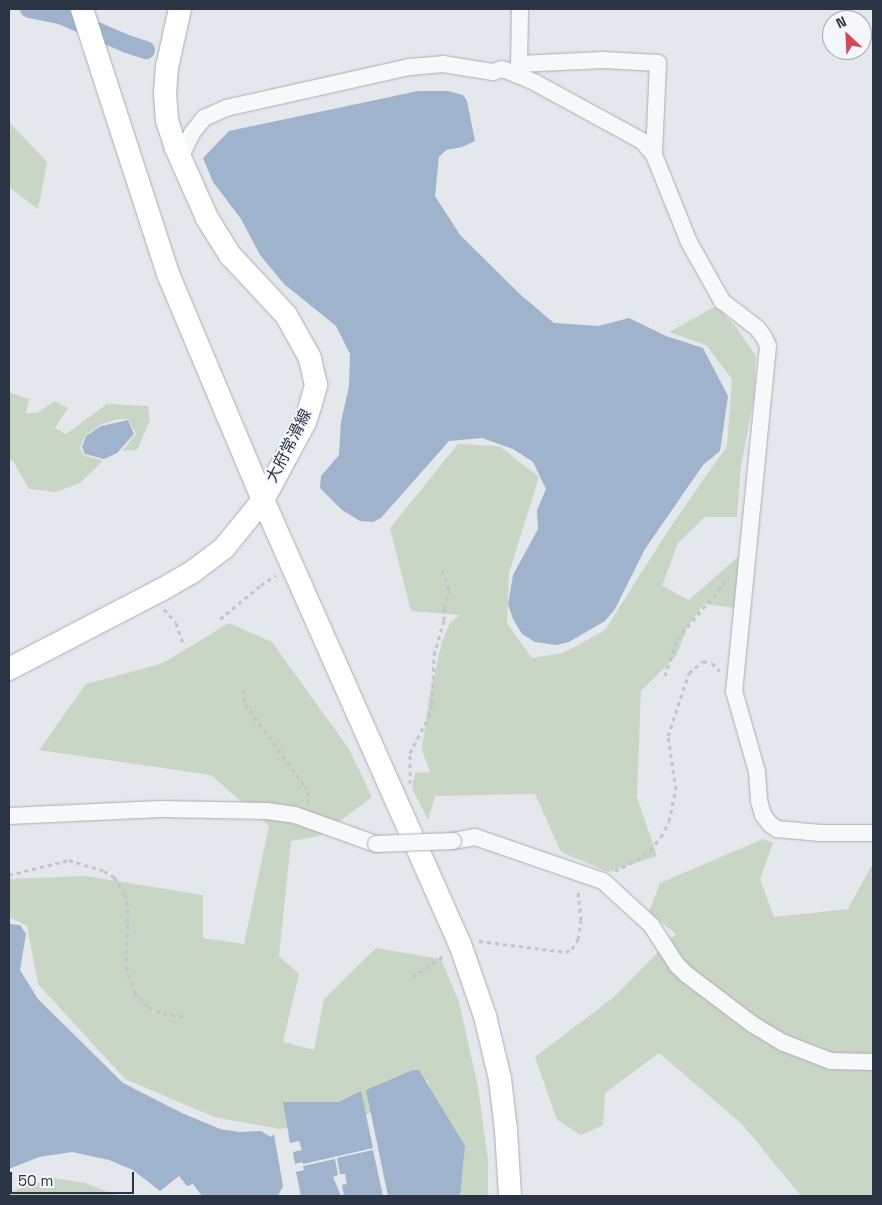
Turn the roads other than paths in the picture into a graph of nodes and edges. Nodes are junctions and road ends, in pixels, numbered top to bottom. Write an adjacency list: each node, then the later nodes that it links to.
1 (82, 9): 7 (street)
2 (180, 9): 6 (street, 大府常滑線)
3 (520, 9): 4 (street)
4 (518, 69): 5 (street); 5 (street); 6 (street)
5 (654, 156): 10 (street)
6 (180, 158): 7 (street, 大府常滑線)
7 (263, 500): 8 (street, 大府常滑線); 12 (street)
8 (9, 669)
9 (9, 816): 11 (street, bridge)
10 (873, 833)
11 (873, 1062)
12 (510, 1196)

